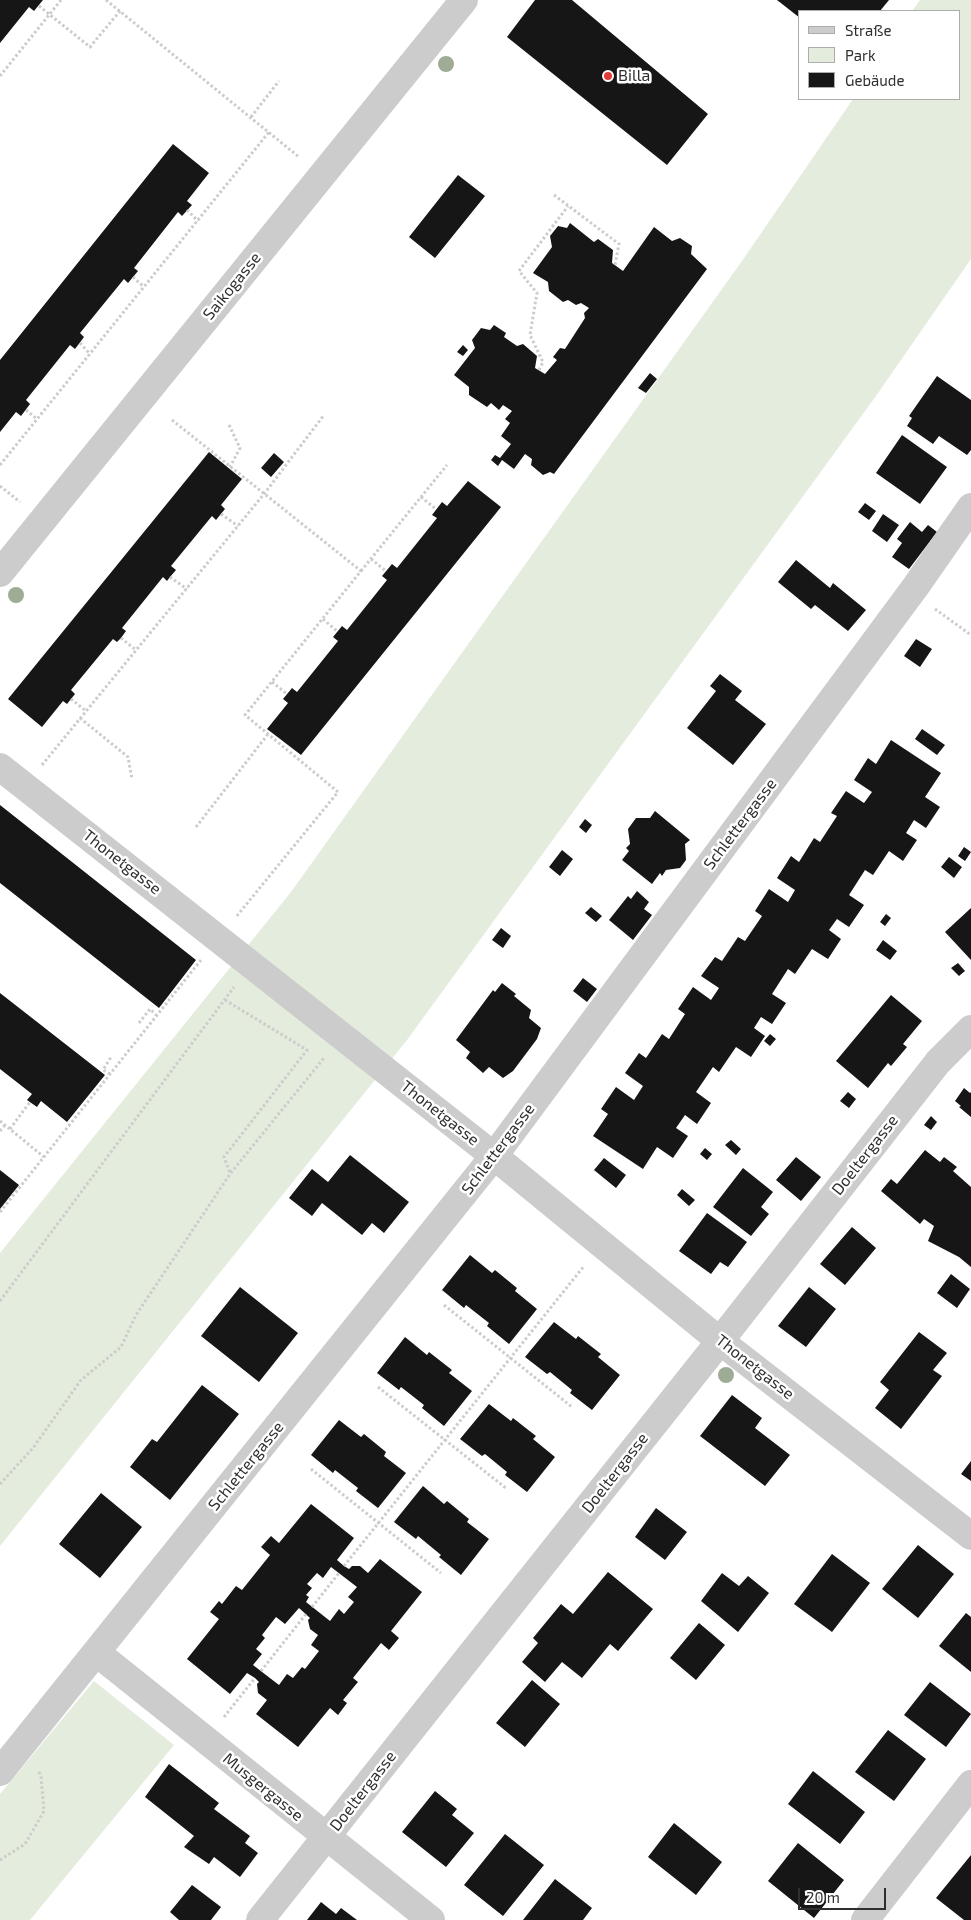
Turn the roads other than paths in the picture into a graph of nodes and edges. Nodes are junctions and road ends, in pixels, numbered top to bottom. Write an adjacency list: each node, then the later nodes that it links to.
1 (464, 0): 3 (street, Saikogasse)
2 (971, 507): 6 (street, Schlettergasse)
3 (0, 573)
4 (0, 768): 6 (street, Thonetgasse)
5 (971, 1029): 7 (street, Doeltergasse)
6 (494, 1156): 7 (street, Thonetgasse); 9 (street, Schlettergasse)
7 (720, 1341): 8 (street, Thonetgasse); 12 (street, Doeltergasse)
8 (971, 1536)
9 (97, 1653): 10 (street, Schlettergasse); 12 (street, Musgergasse)
10 (0, 1772)
11 (971, 1784): 15 (street)
12 (326, 1838): 13 (street, Doeltergasse); 14 (street, Musgergasse)
13 (260, 1920)
14 (431, 1920)
15 (865, 1920)

